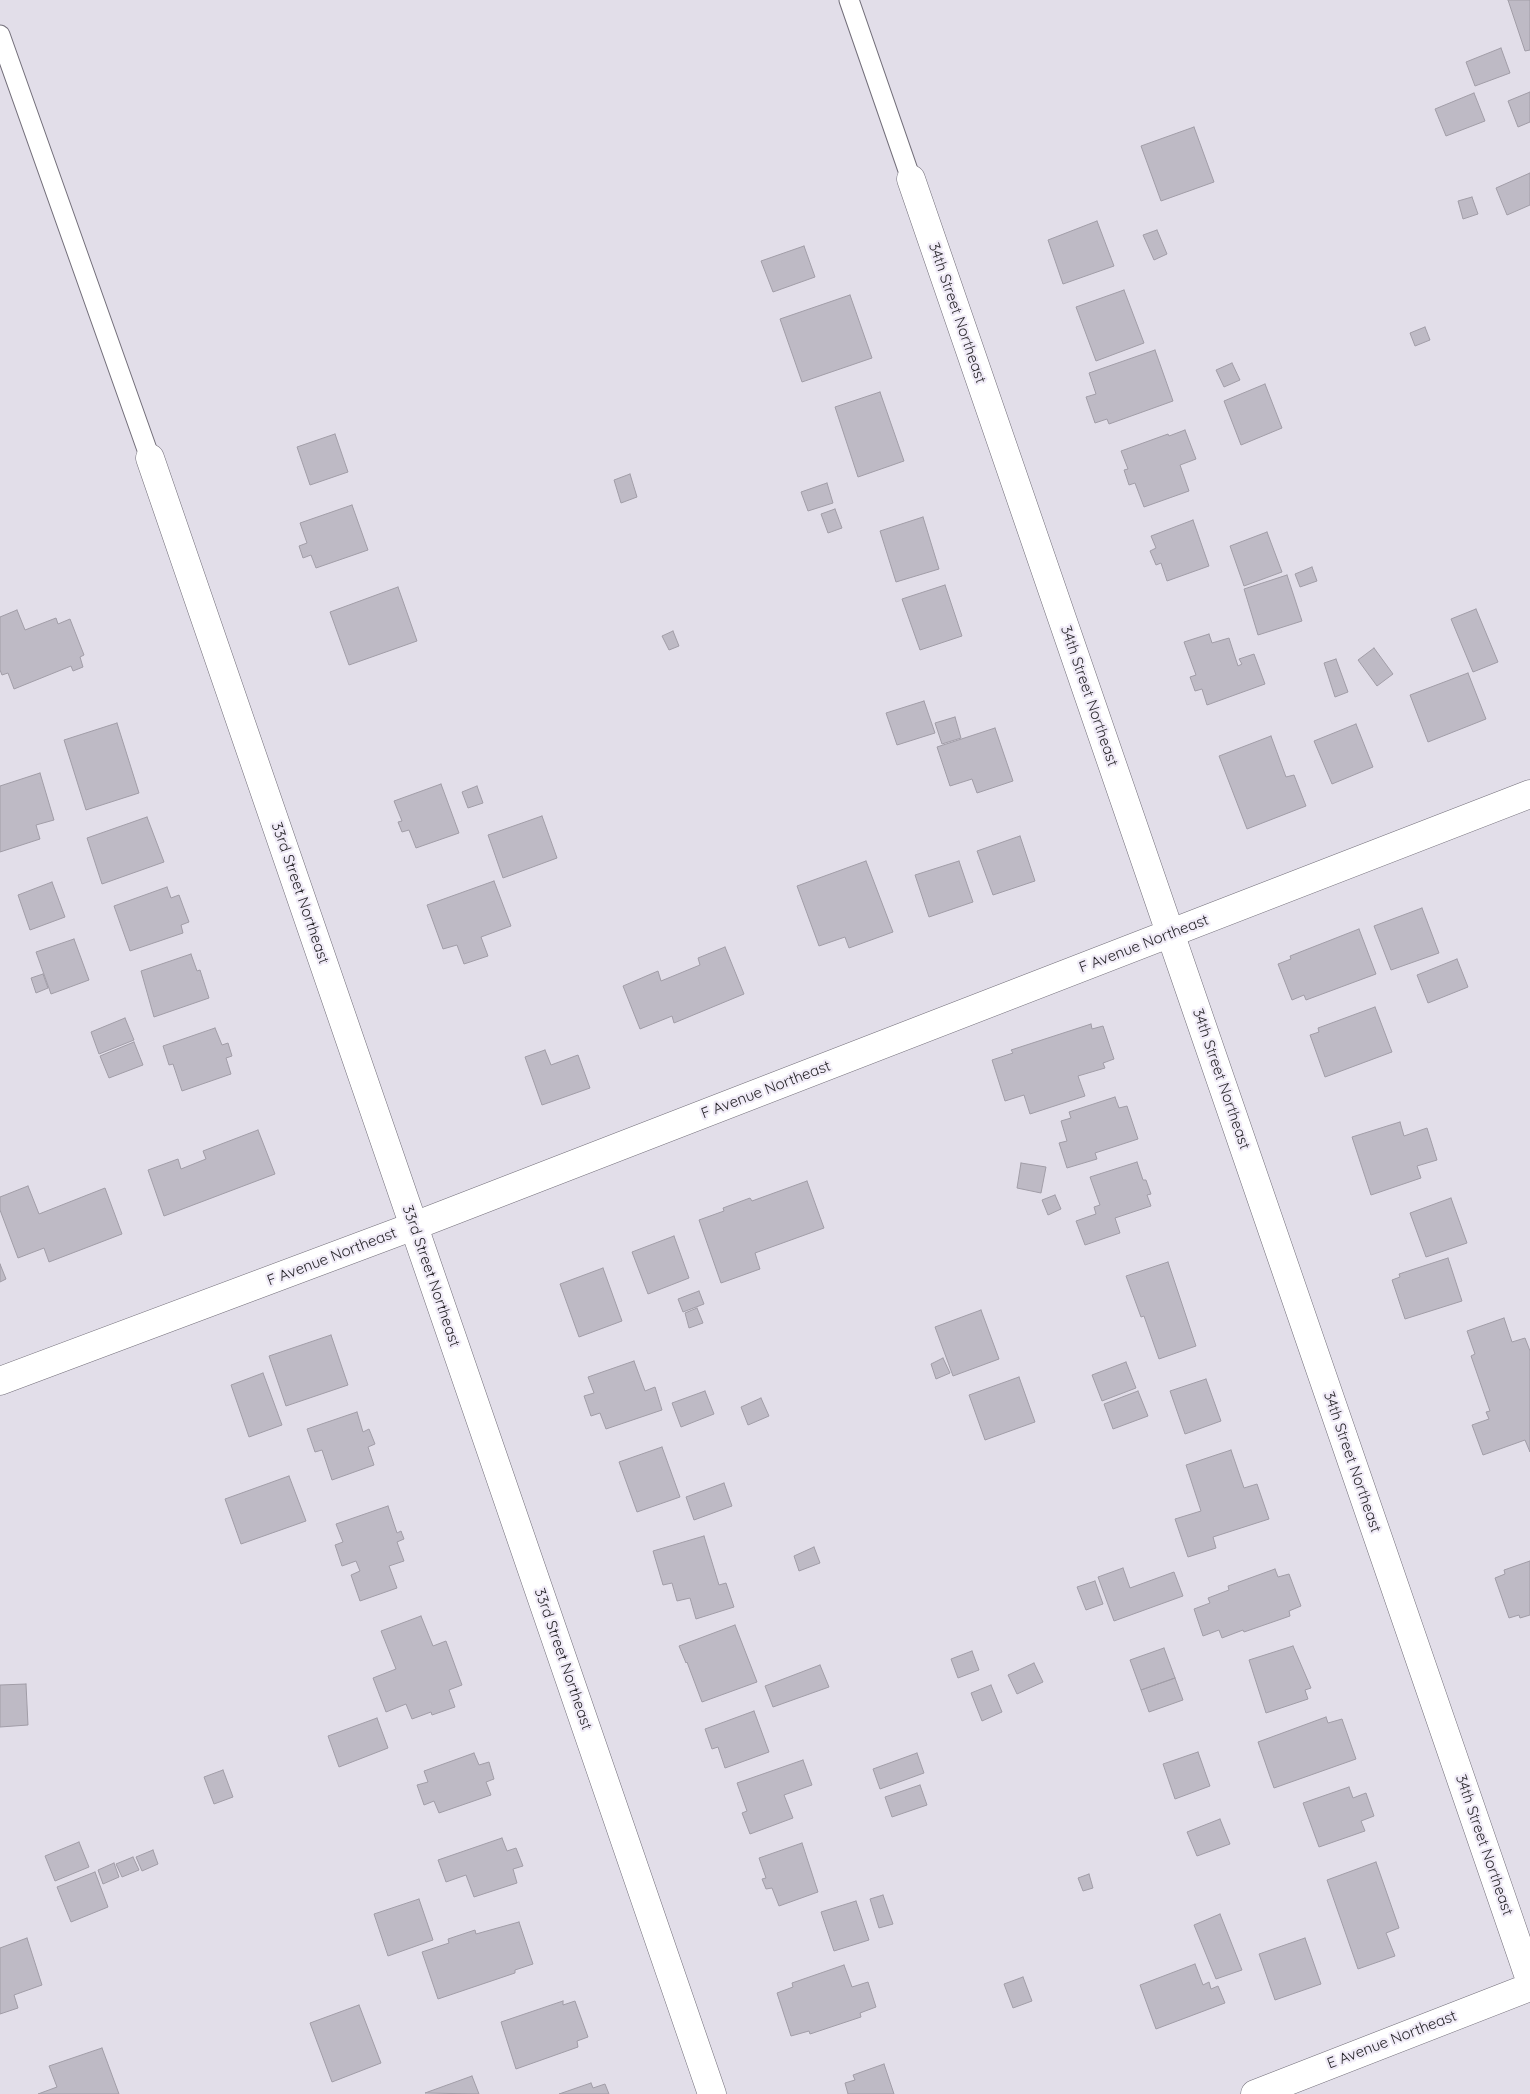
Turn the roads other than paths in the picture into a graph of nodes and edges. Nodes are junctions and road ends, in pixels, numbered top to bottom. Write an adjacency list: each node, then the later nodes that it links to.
1 (849, 0): 3 (lane)
2 (0, 34): 4 (lane)
3 (911, 179): 6 (street, 34th Street Northeast)
4 (150, 458): 7 (street, 33rd Street Northeast)
5 (1530, 794): 6 (street, F Avenue Northeast)
6 (1171, 933): 7 (street, F Avenue Northeast); 9 (street, 34th Street Northeast)
7 (414, 1226): 8 (street, F Avenue Northeast); 11 (street, 33rd Street Northeast)
8 (0, 1381)
9 (1530, 1980)
10 (1530, 1987): 12 (street, E Avenue Northeast)
11 (712, 2094)
12 (1255, 2094)

